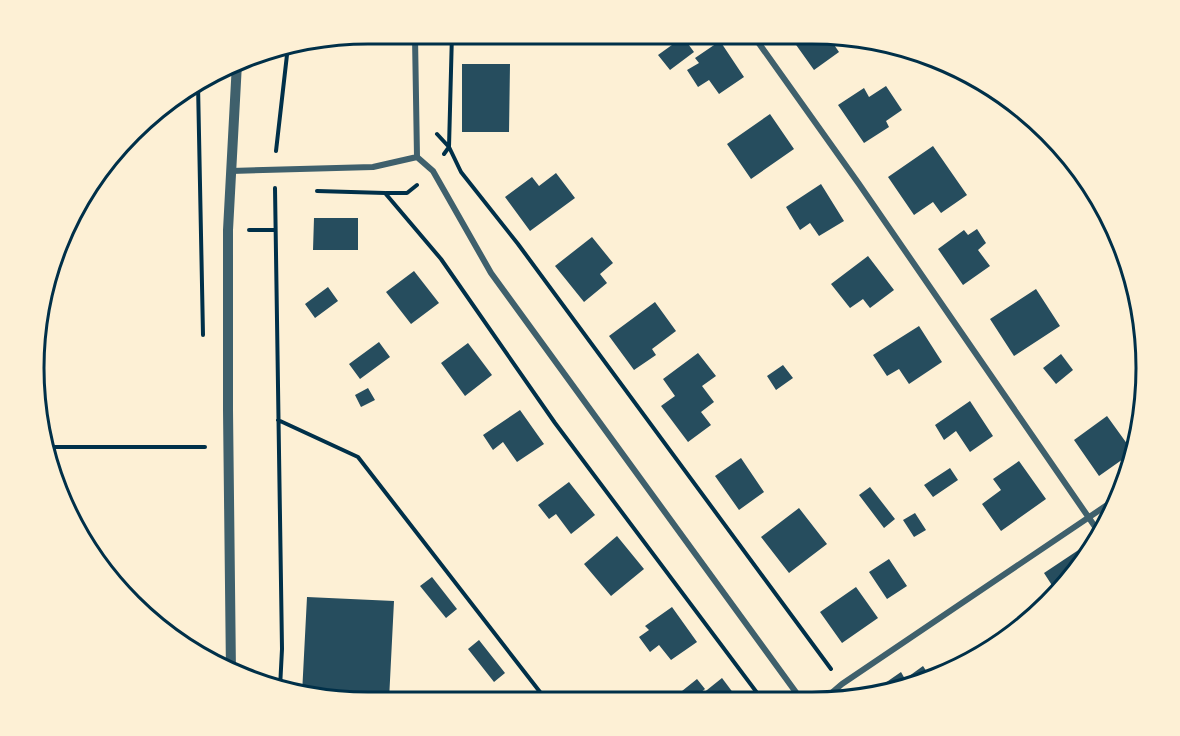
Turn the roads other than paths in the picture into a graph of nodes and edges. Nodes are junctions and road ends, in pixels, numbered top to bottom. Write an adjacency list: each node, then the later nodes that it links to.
1 (416, 44): 4 (street)
2 (759, 44): 7 (street)
3 (236, 71): 5 (street)
4 (417, 157): 5 (street); 10 (street)
5 (230, 171): 9 (street)
6 (1106, 506): 7 (street)
7 (1089, 518): 8 (street); 11 (street)
8 (1095, 527)
9 (231, 662)
10 (796, 692)
11 (833, 692)

